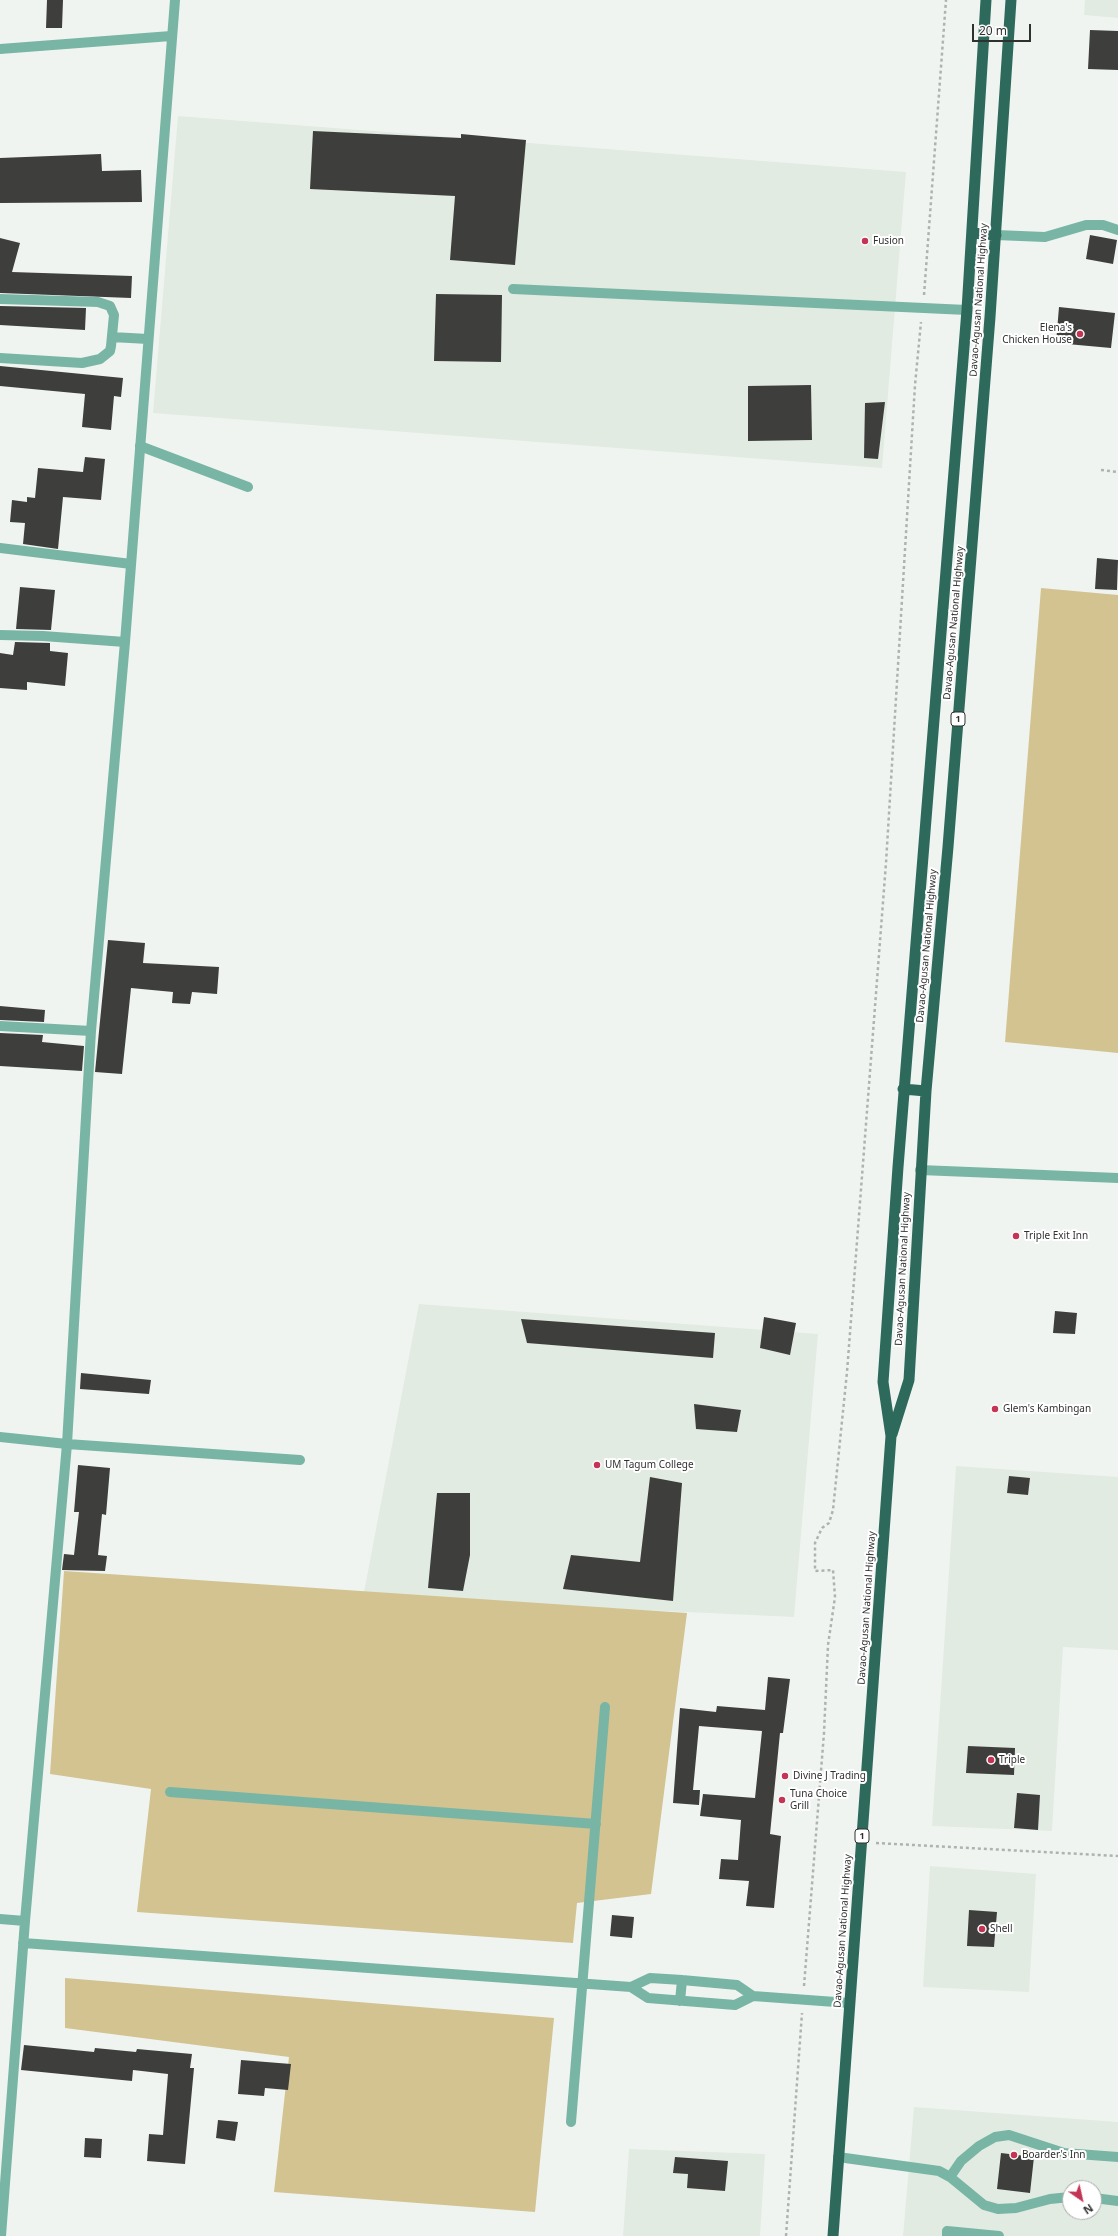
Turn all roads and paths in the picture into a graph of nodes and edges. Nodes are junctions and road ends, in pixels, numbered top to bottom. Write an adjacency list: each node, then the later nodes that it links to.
1 (175, 0): 5 (street)
2 (946, 0): 12 (path)
3 (986, 0): 8 (highway, Davao-Agusan National Highway / 1)
4 (1011, 0): 9 (highway, Davao-Agusan National Highway / 1)
5 (171, 36): 6 (street); 15 (street)
6 (0, 49)
7 (1118, 230): 9 (street)
8 (972, 233): 9 (highway); 13 (highway, Davao-Agusan National Highway / 1)
9 (996, 235): 28 (highway, Davao-Agusan National Highway / 1)
10 (513, 289): 12 (street)
11 (0, 299): 14 (street)
12 (923, 308): 13 (street); 47 (path)
13 (967, 310): 27 (highway, Davao-Agusan National Highway / 1)
14 (112, 337): 15 (street); 16 (street)
15 (148, 339): 17 (street)
16 (0, 358)
17 (140, 446): 20 (street); 22 (street)
18 (1102, 470): 19 (path)
19 (1118, 472)
20 (248, 487)
21 (0, 548): 22 (street)
22 (131, 564): 24 (street)
23 (0, 635): 24 (street)
24 (125, 642): 26 (street)
25 (0, 1026): 26 (street)
26 (91, 1031): 33 (street)
27 (903, 1089): 28 (highway); 31 (highway, Davao-Agusan National Highway / 1)
28 (926, 1091): 29 (highway, Davao-Agusan National Highway / 1)
29 (920, 1170): 30 (street); 31 (highway, Davao-Agusan National Highway / 1)
30 (1118, 1178)
31 (891, 1436): 38 (highway, Davao-Agusan National Highway / 1)
32 (0, 1437): 33 (street)
33 (66, 1444): 34 (street); 41 (street)
34 (300, 1460)
35 (605, 1707): 37 (street)
36 (170, 1792): 37 (street)
37 (596, 1824): 44 (street)
38 (862, 1842): 39 (path); 49 (highway, Davao-Agusan National Highway / 1)
39 (1118, 1856)
40 (0, 1919): 41 (street)
41 (25, 1921): 42 (street)
42 (23, 1943): 44 (street); 59 (street)
43 (682, 1980): 45 (street); 46 (street); 48 (street)
44 (582, 1983): 45 (street); 50 (street)
45 (631, 1987): 48 (street)
46 (753, 1996): 47 (street); 48 (street)
47 (803, 2000): 49 (street); 60 (path)
48 (680, 2001)
49 (850, 2004): 51 (highway, Davao-Agusan National Highway / 1)
50 (570, 2122)
51 (838, 2157): 53 (street); 61 (highway, Davao-Agusan National Highway / 1)
52 (1118, 2157): 53 (street)
53 (950, 2177): 54 (street)
54 (1062, 2198)
55 (1102, 2199): 56 (street)
56 (1118, 2201)
57 (947, 2234): 58 (street)
58 (965, 2234): 62 (street)
59 (2, 2236)
60 (786, 2236)
61 (833, 2236)
62 (999, 2236)

